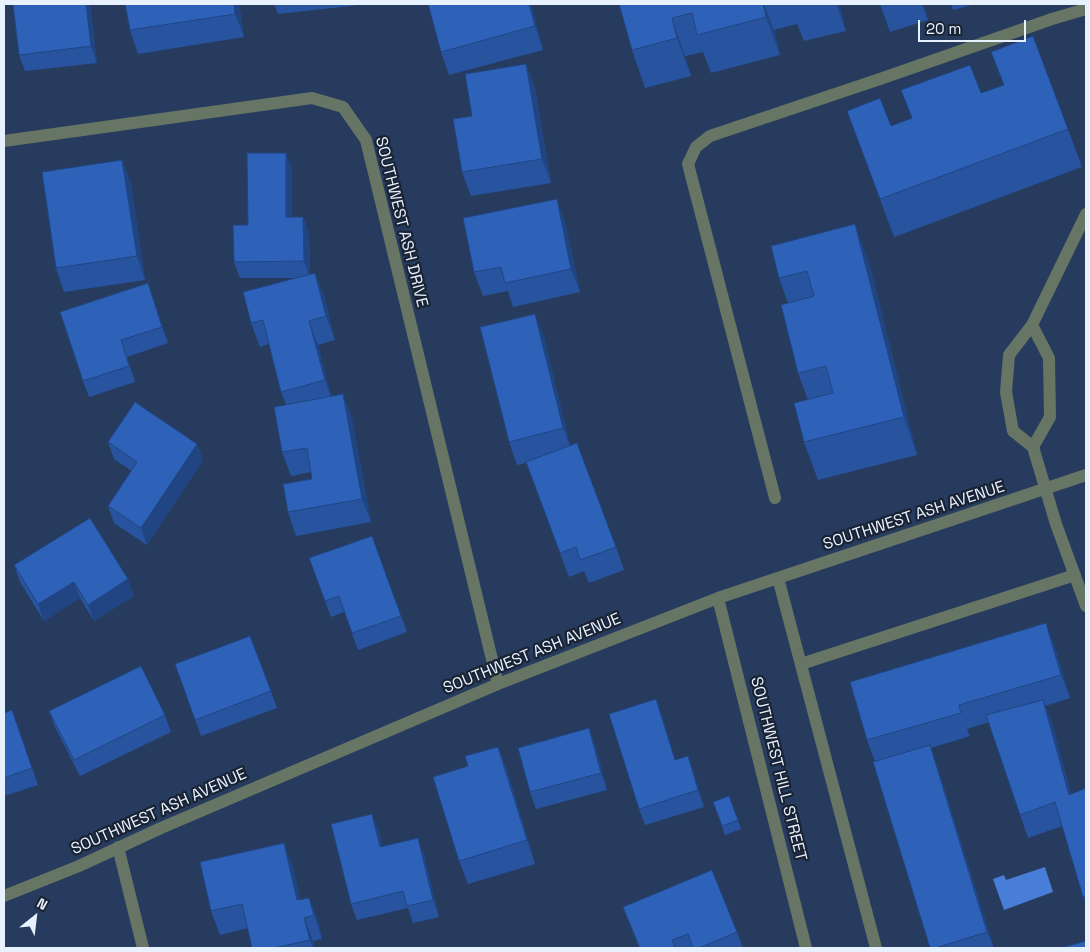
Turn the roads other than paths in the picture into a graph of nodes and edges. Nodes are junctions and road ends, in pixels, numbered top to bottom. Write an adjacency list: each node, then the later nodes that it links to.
1 (1086, 9): 8 (street)
2 (4, 141): 14 (street, SOUTHWEST ASH DRIVE)
3 (1086, 214): 4 (street)
4 (1032, 325): 5 (street); 5 (street)
5 (1033, 447): 7 (street)
6 (1086, 475): 7 (street, SOUTHWEST ASH AVENUE)
7 (1044, 489): 9 (street); 10 (street, SOUTHWEST ASH AVENUE)
8 (775, 498)
9 (1074, 575): 12 (street); 13 (street)
10 (778, 578): 11 (street, SOUTHWEST ASH AVENUE); 13 (street)
11 (718, 598): 14 (street, SOUTHWEST ASH AVENUE); 18 (street, SOUTHWEST HILL STREET)
12 (1086, 606)
13 (801, 664): 19 (street)
14 (498, 684): 15 (street, SOUTHWEST ASH AVENUE)
15 (118, 847): 16 (street, SOUTHWEST ASH AVENUE); 17 (street)
16 (4, 896)
17 (143, 948)
18 (806, 948)
19 (876, 948)

